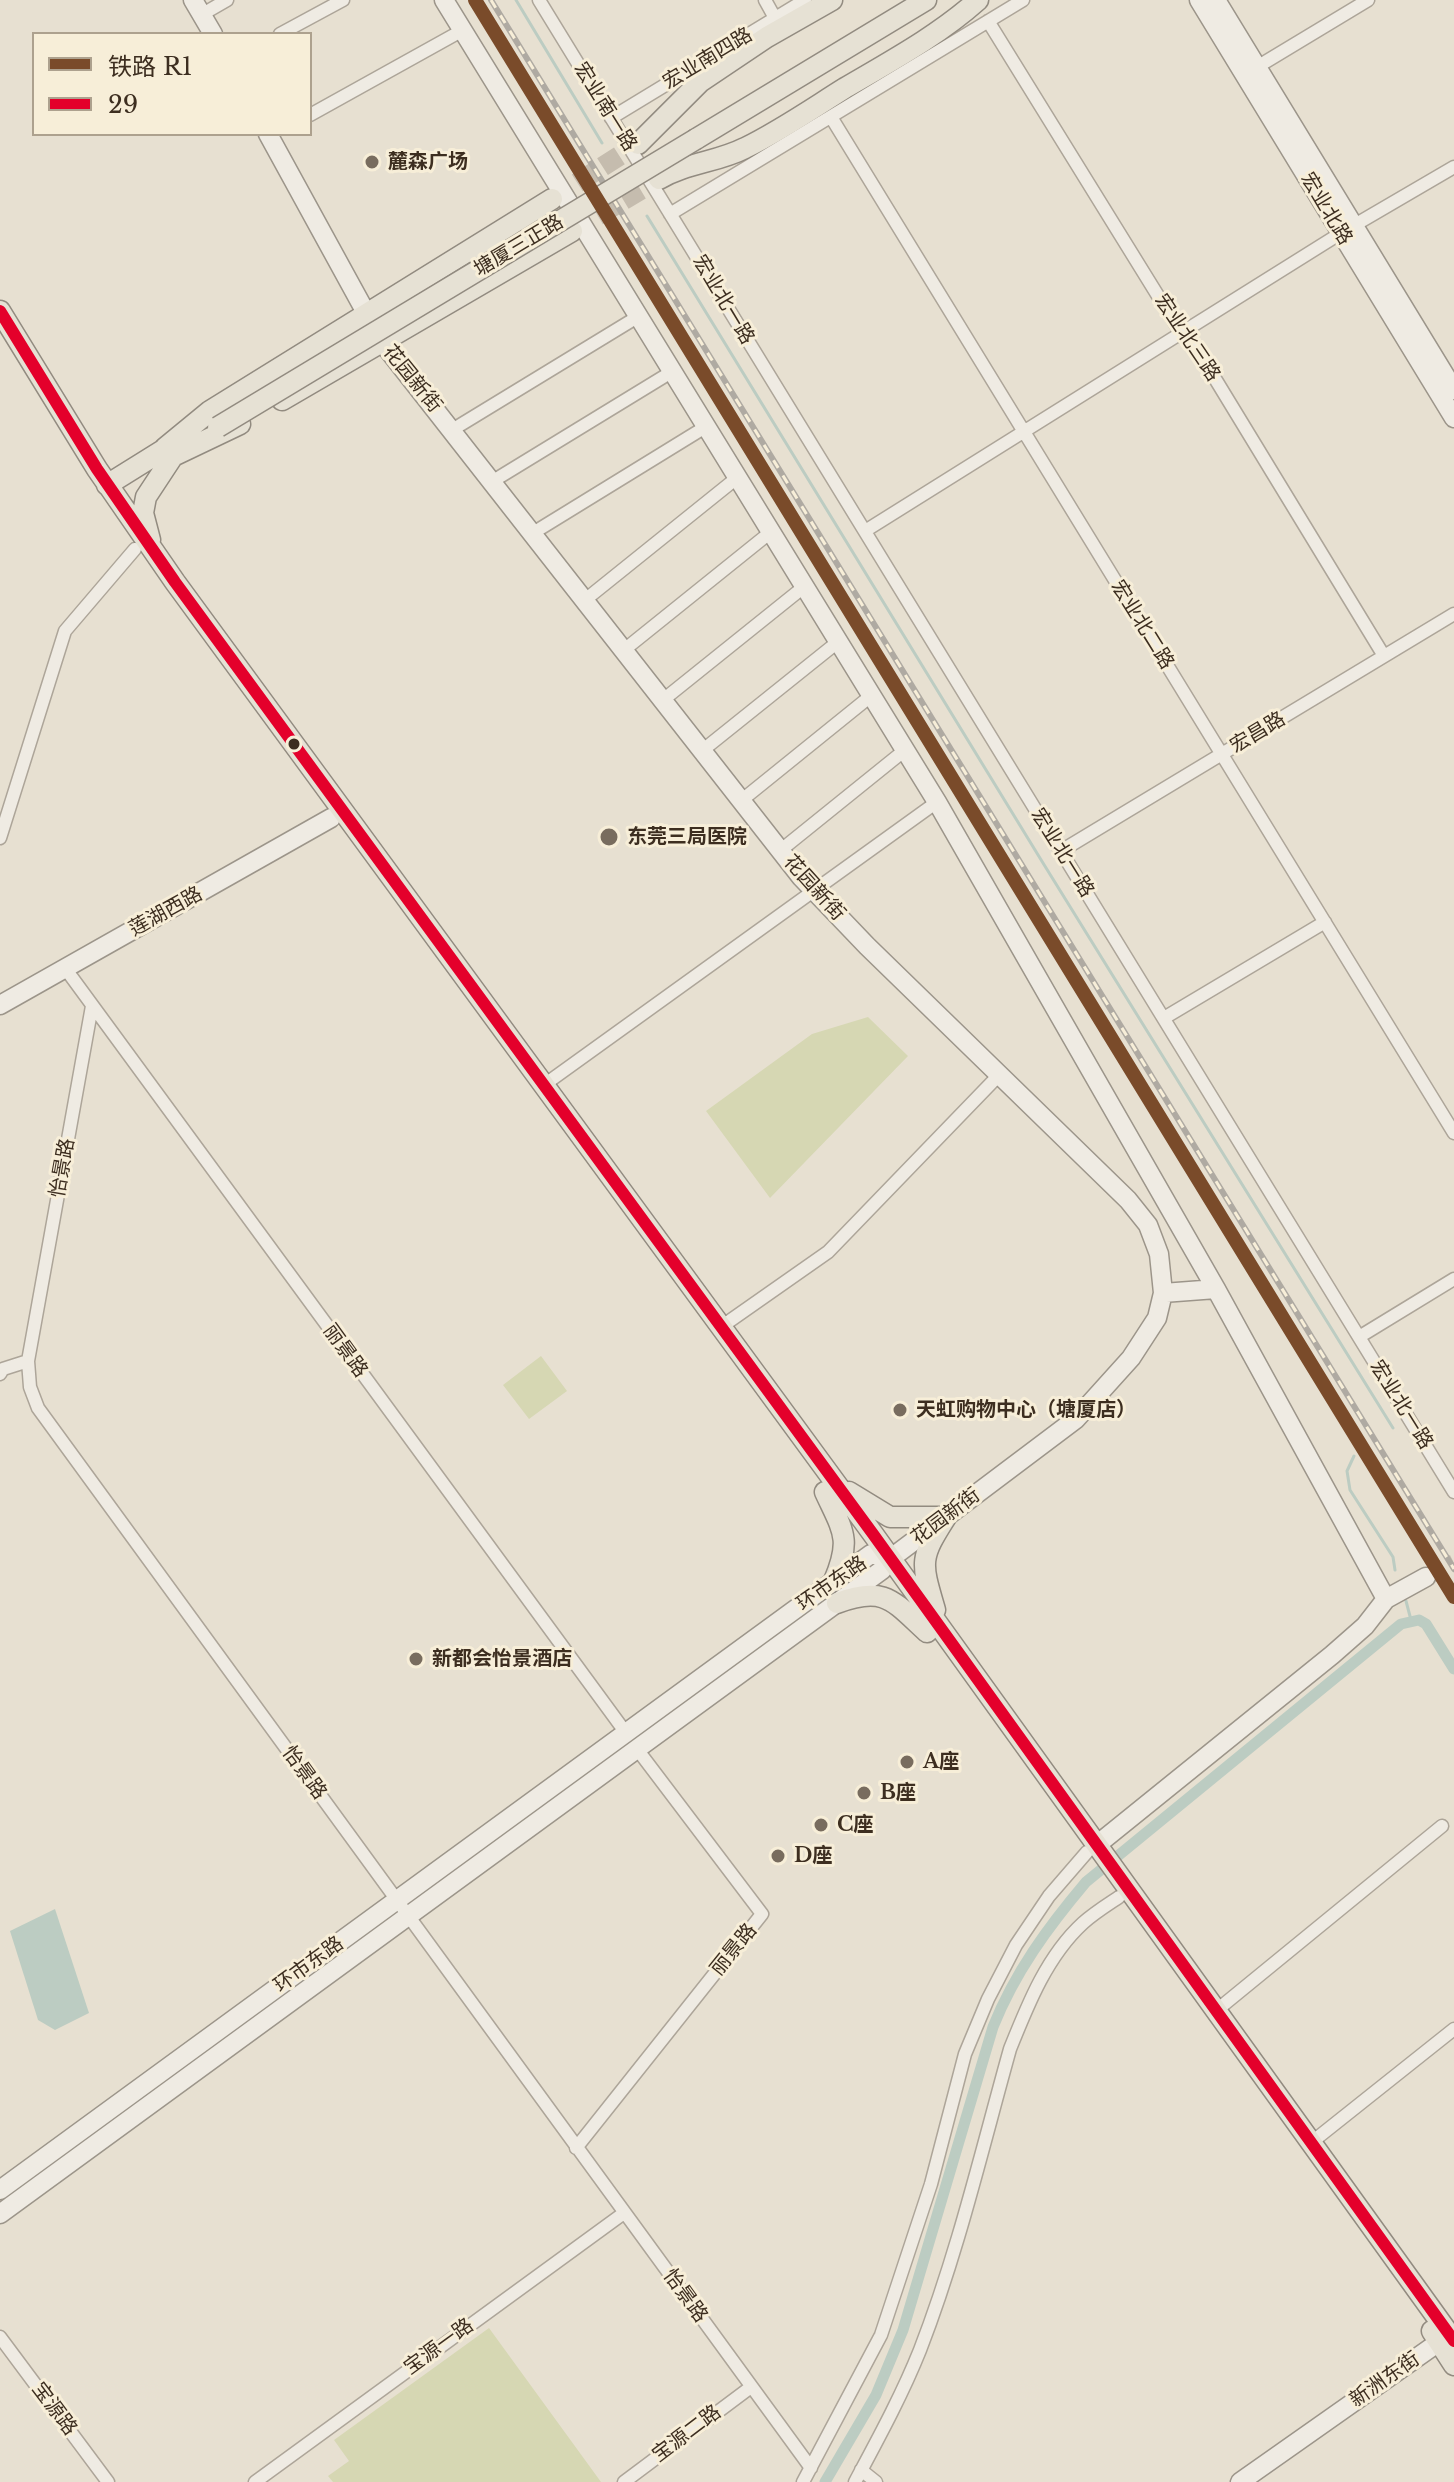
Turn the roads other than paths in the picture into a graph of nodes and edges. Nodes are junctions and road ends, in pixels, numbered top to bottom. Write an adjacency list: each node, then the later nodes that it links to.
1 (227, 0): 15 (street)
2 (343, 0): 20 (street)
3 (444, 0): 18 (main road)
4 (539, 0): 24 (street, 宏业南一路)
5 (765, 0): 16 (street)
6 (805, 0): 16 (street, 宏业南四路)
7 (832, 0): 27 (main road)
8 (901, 0): 25 (main road, 塘厦三正路)
9 (926, 0): 25 (main road, 塘厦三正路)
10 (978, 0): 29 (main road)
11 (1023, 0): 17 (street)
12 (1199, 0): 32 (main road, 宏业北路)
13 (1216, 0): 21 (main road, 宏业北路)
14 (1368, 0): 21 (street)
15 (197, 7): 19 (main road)
16 (775, 18): 24 (street, 宏业南四路)
17 (988, 21): 23 (street); 37 (street, 宏业北三路)
18 (463, 30): 22 (street); 36 (main road)
19 (212, 32)
20 (284, 32)
21 (1257, 67): 32 (main road, 宏业北路)
22 (312, 114)
23 (831, 117): 31 (street); 45 (street, 宏业北二路)
24 (611, 118): 31 (street, 宏业南一路)
25 (694, 135): 47 (main road, 塘厦三正路, bridge)
26 (272, 136): 35 (main road, 花园新街)
27 (638, 144)
28 (1454, 167): 32 (street)
29 (659, 179)
30 (552, 199): 35 (main road)
31 (670, 214): 52 (street, 宏业北一路)
32 (1347, 230): 37 (street); 41 (main road, 宏业北路); 42 (main road, 宏业北路)
33 (572, 231): 39 (main road)
34 (0, 311): 46 (main road)
35 (366, 315): 39 (main road, 花园新街); 47 (main road)
36 (639, 316): 40 (main road); 44 (street)
37 (1181, 333): 45 (street); 61 (street, 宏业北三路)
38 (0, 339): 54 (main road)
39 (382, 342): 44 (main road, 花园新街); 47 (main road)
40 (673, 371): 43 (main road); 49 (street)
41 (1454, 390)
42 (1454, 418)
43 (707, 426): 48 (main road); 53 (street)
44 (452, 430): 49 (main road, 花园新街)
45 (1024, 432): 52 (street); 66 (street, 宏业北二路)
46 (79, 442): 47 (main road); 50 (main road)
47 (164, 453): 50 (main road, 塘厦三正路); 55 (main road)
48 (738, 477): 51 (main road); 57 (street)
49 (493, 481): 53 (main road, 花园新街)
50 (110, 490): 55 (main road)
51 (772, 531): 56 (main road); 60 (street)
52 (865, 531): 72 (street, 宏业北一路)
53 (533, 533): 57 (main road, 花园新街)
54 (135, 549): 69 (main road); 70 (street)
55 (156, 555): 80 (main road)
56 (805, 586): 59 (main road); 63 (street)
57 (585, 600): 60 (main road, 花园新街)
58 (1454, 614): 61 (street, 宏昌路)
59 (839, 641): 62 (main road); 64 (street)
60 (624, 650): 63 (main road, 花园新街)
61 (1384, 656): 66 (street, 宏昌路)
62 (872, 695): 65 (main road); 67 (street)
63 (663, 700): 64 (main road, 花园新街)
64 (703, 750): 67 (main road, 花园新街)
65 (905, 750): 68 (main road); 71 (street)
66 (1222, 754): 72 (street, 宏昌路); 74 (street, 宏业北二路)
67 (742, 800): 71 (main road, 花园新街)
68 (937, 802): 73 (street); 83 (main road)
69 (331, 818): 75 (main road, 莲湖西路); 89 (main road)
70 (0, 838)
71 (781, 850): 73 (main road, 花园新街)
72 (1061, 851): 78 (street, 宏业北一路)
73 (814, 890): 79 (main road, 花园新街); 80 (street)
74 (1325, 922): 78 (street); 81 (street, 宏业北二路)
75 (65, 968): 76 (main road, 莲湖西路); 77 (street, 丽景路)
76 (0, 1005)
77 (92, 1006): 87 (street, 怡景路); 98 (street, 丽景路)
78 (1164, 1018): 86 (street, 宏业北一路)
79 (1000, 1074): 84 (main road, 花园新街); 85 (street)
80 (544, 1085): 85 (main road)
81 (1454, 1133)
82 (1454, 1279): 86 (street)
83 (1216, 1289): 84 (main road); 95 (main road)
84 (1163, 1293): 91 (main road, 花园新街)
85 (721, 1327): 89 (main road)
86 (1359, 1337): 90 (street, 宏业北一路)
87 (28, 1361): 88 (street); 102 (street, 怡景路)
88 (0, 1374)
89 (831, 1488): 91 (main road); 92 (main road); 94 (main road)
90 (1454, 1492)
91 (946, 1517): 92 (main road, 花园新街); 97 (main road)
92 (881, 1561): 94 (main road, 环市东路); 96 (main road, 环市东路); 97 (main road)
93 (1426, 1577): 95 (main road)
94 (834, 1581): 98 (main road, 环市东路)
95 (1386, 1599): 100 (main road)
96 (837, 1603): 97 (main road); 98 (main road, 环市东路)
97 (933, 1629): 100 (main road)
98 (632, 1741): 102 (main road, 环市东路); 106 (street, 丽景路)
99 (1442, 1826): 103 (street)
100 (1096, 1852): 101 (main road); 113 (street)
101 (1119, 1888): 103 (main road); 111 (main road); 114 (street)
102 (403, 1908): 106 (street, 怡景路); 107 (main road, 环市东路); 109 (main road, 环市东路)
103 (1217, 2010): 105 (main road)
104 (1454, 2029): 105 (street)
105 (1312, 2142): 111 (main road)
106 (576, 2148): 108 (street, 怡景路)
107 (0, 2190)
108 (624, 2213): 112 (street, 怡景路); 116 (street, 宝源一路)
109 (0, 2214)
110 (0, 2337): 115 (street, 宝源路)
111 (1449, 2348): 120 (main road, 新洲东街); 121 (main road, 新洲东街)
112 (751, 2387): 113 (street, 怡景路); 117 (street, 宝源二路)
113 (811, 2468): 118 (street)
114 (858, 2476): 119 (street)
115 (108, 2482)
116 (255, 2482)
117 (624, 2482)
118 (803, 2482)
119 (876, 2482)
120 (1240, 2482)
121 (1262, 2482)

